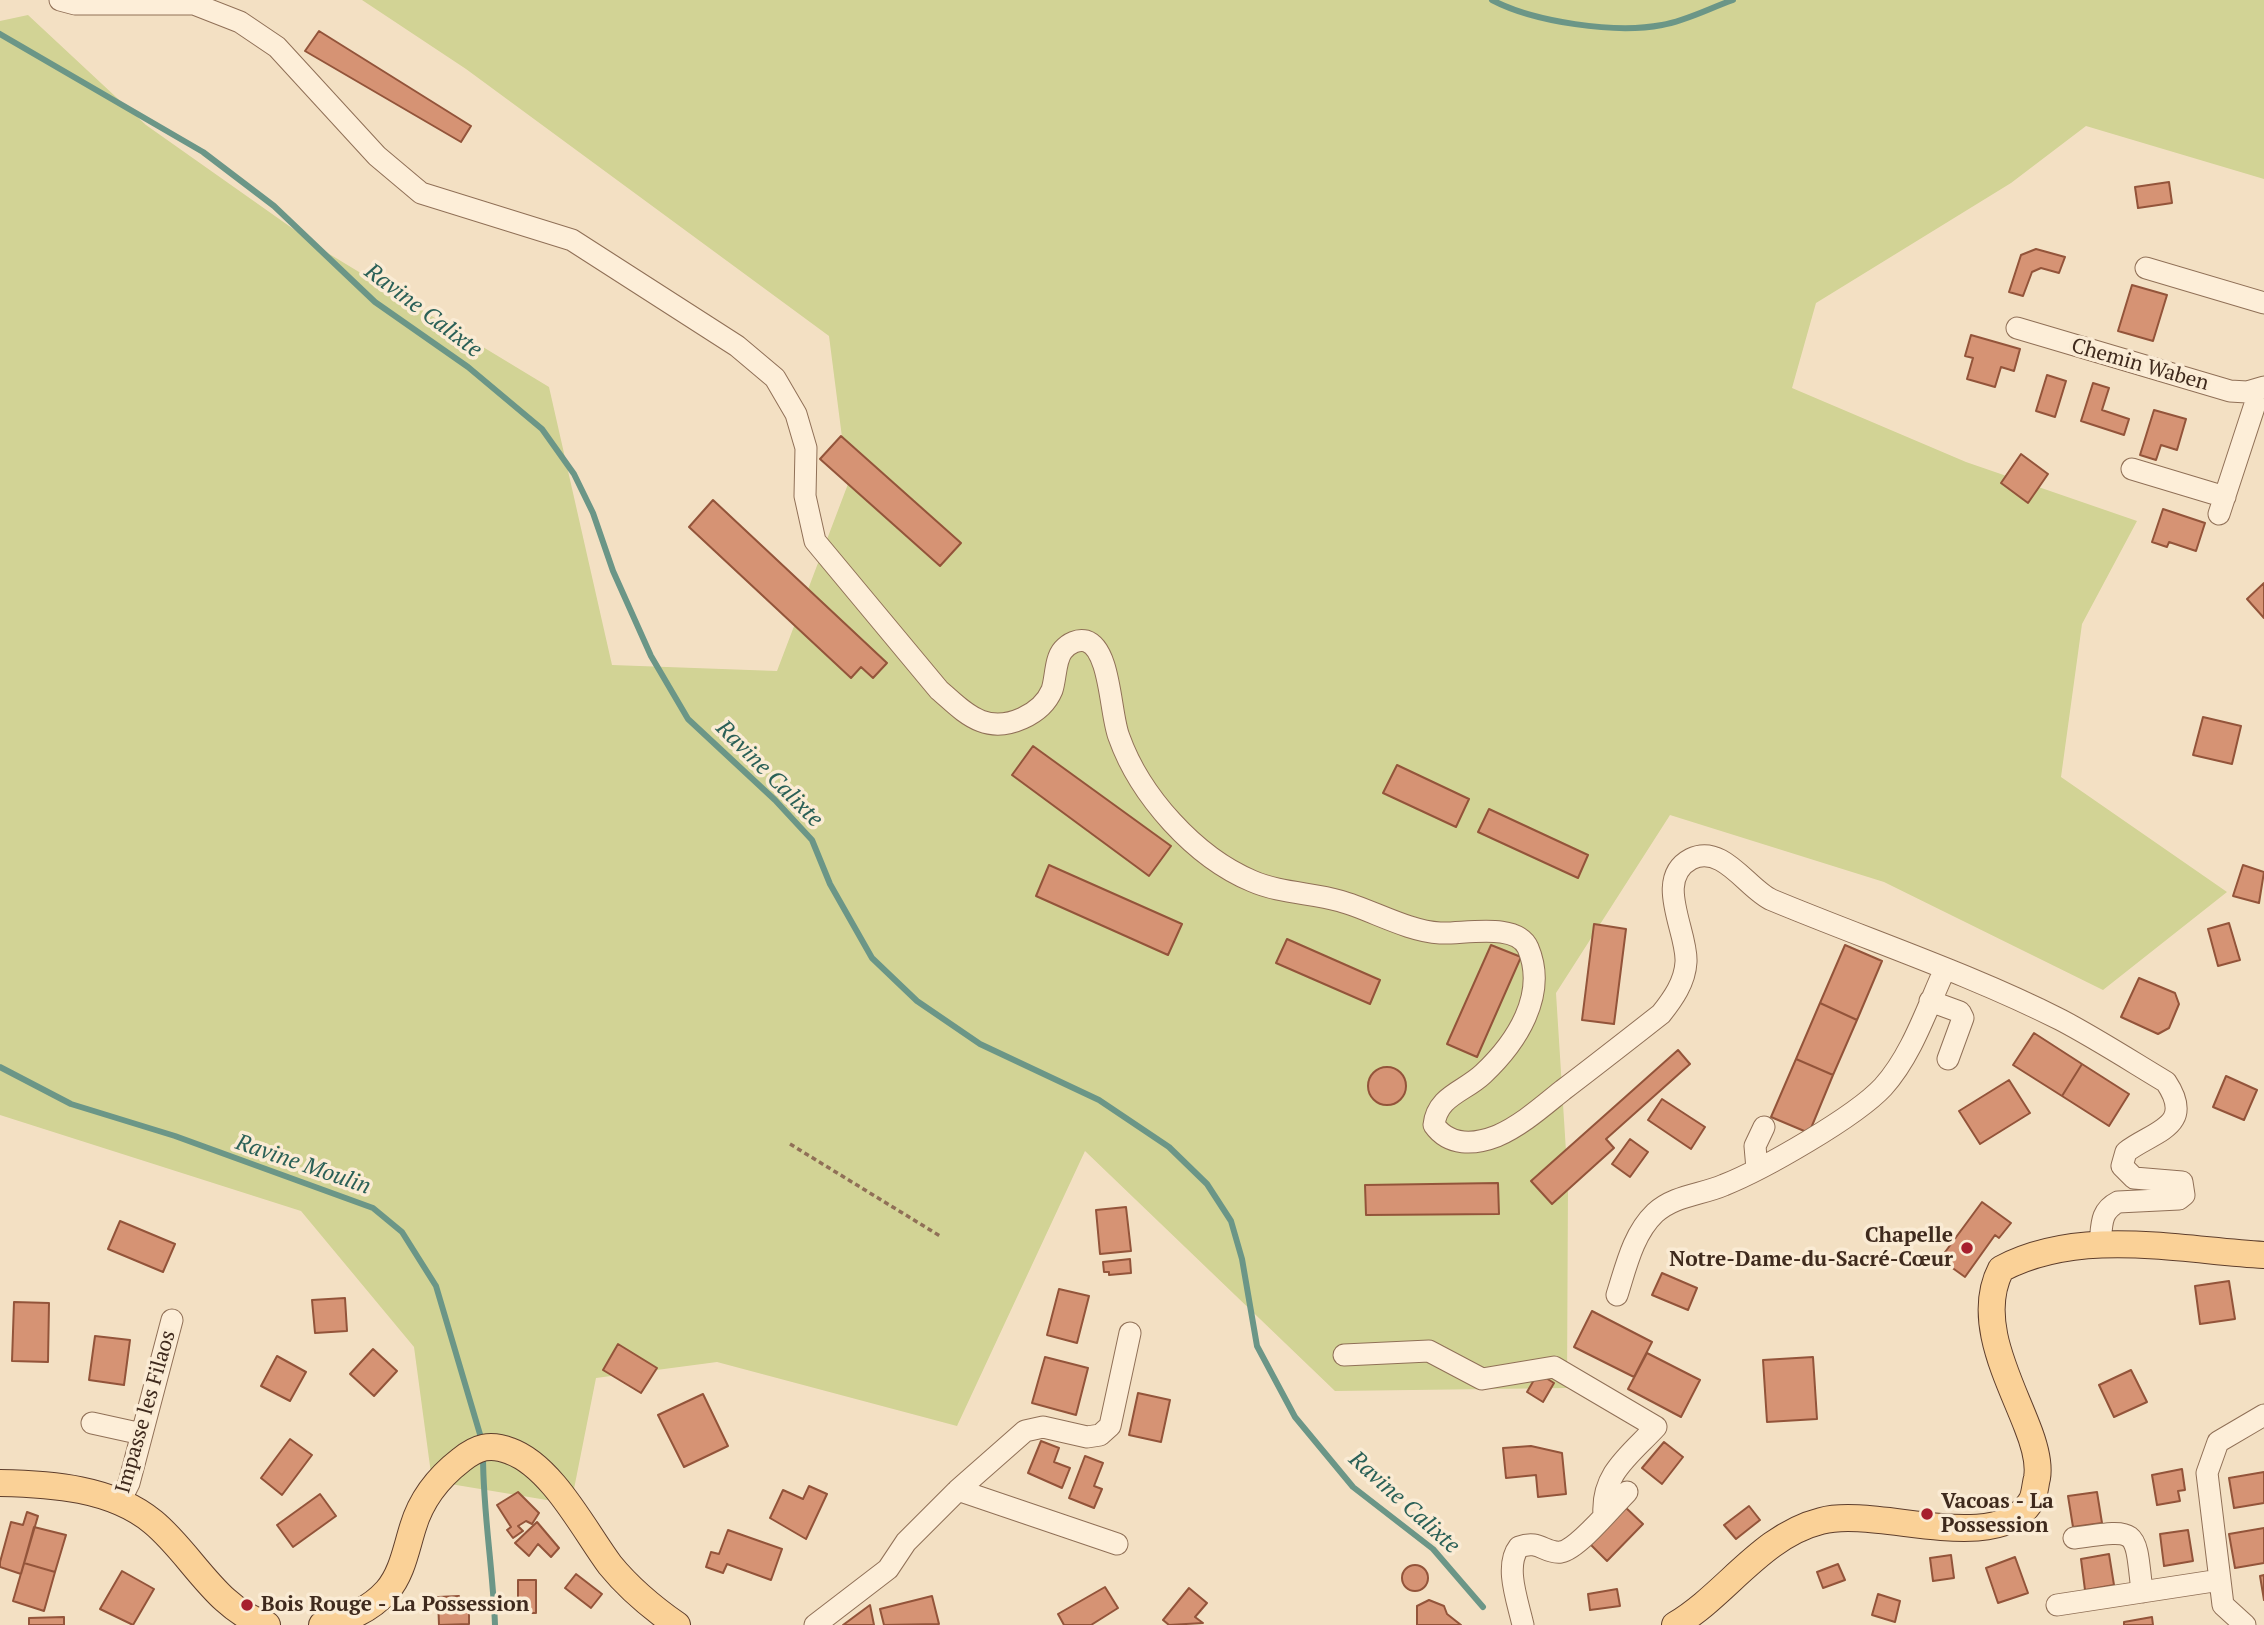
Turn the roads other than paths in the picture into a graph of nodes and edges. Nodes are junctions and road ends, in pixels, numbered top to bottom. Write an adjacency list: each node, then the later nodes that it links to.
1 (60, 0): 7 (street)
2 (2146, 268): 3 (street)
3 (2264, 303)
4 (2017, 328): 5 (street, Chemin Waben)
5 (2262, 388): 6 (street)
6 (2133, 469)
7 (1945, 969): 8 (street); 12 (street)
8 (1930, 1001): 9 (street); 11 (street)
9 (1948, 1059)
10 (1764, 1127): 11 (street)
11 (1757, 1169): 14 (street)
12 (2100, 1244): 13 (main road); 36 (main road)
13 (2264, 1255)
14 (1617, 1295)
15 (172, 1320): 20 (street, Impasse les Filaos)
16 (1130, 1333): 22 (street)
17 (1344, 1355): 25 (street)
18 (2264, 1415): 28 (street)
19 (92, 1423): 20 (street)
20 (142, 1434): 24 (street, Impasse les Filaos)
21 (0, 1483): 24 (main road)
22 (958, 1490): 27 (street); 34 (street)
23 (1627, 1492): 25 (street)
24 (119, 1503): 31 (main road)
25 (1604, 1515): 35 (street)
26 (2074, 1538): 29 (street)
27 (1117, 1544)
28 (2220, 1580): 29 (street); 37 (street)
29 (2142, 1592): 30 (street)
30 (2057, 1605)
31 (267, 1625)
32 (322, 1625): 33 (main road)
33 (677, 1625)
34 (815, 1625)
35 (1523, 1625)
36 (1675, 1625)
37 (2245, 1625)

